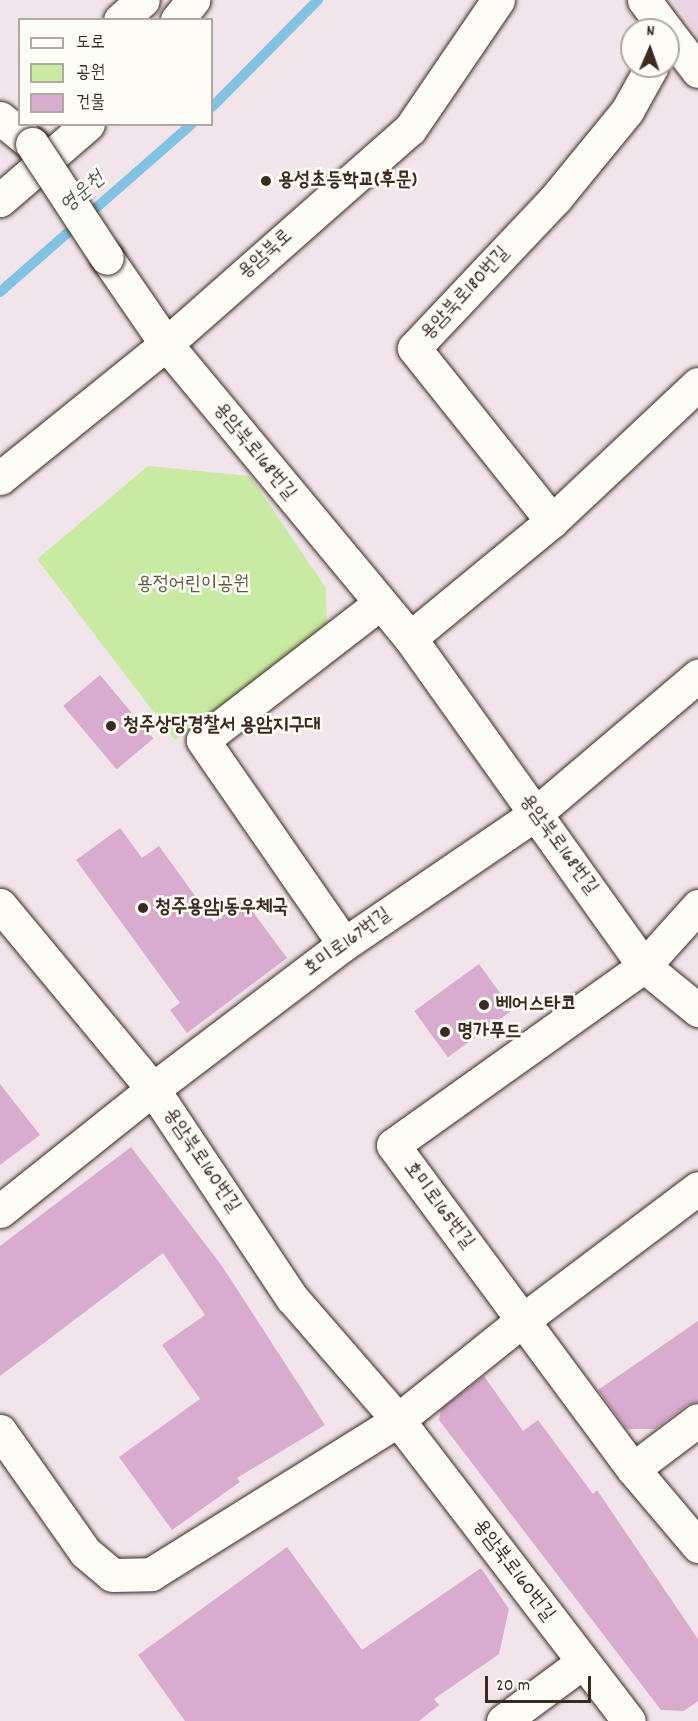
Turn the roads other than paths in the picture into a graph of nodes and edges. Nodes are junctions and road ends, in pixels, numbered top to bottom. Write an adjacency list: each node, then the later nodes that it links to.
1 (193, 0): 4 (street)
2 (498, 0): 12 (street, 용암북로)
3 (644, 0): 5 (street)
4 (179, 18)
5 (657, 18)
6 (680, 48): 7 (street)
7 (698, 71)
8 (645, 78): 15 (street, 용암북로180번길)
9 (5, 115): 12 (street, 용암북로168번길, bridge)
10 (86, 126): 11 (street)
11 (0, 200)
12 (166, 344): 14 (street, 용암북로); 16 (street, 용암북로168번길)
13 (698, 384): 15 (street)
14 (0, 478)
15 (552, 521): 17 (street)
16 (379, 604): 17 (street, 용암북로168번길); 22 (street)
17 (410, 638): 19 (street, 용암북로168번길)
18 (698, 676): 19 (street, 호미로167번길)
19 (535, 814): 22 (street, 호미로167번길); 23 (street, 용암북로168번길)
20 (0, 905): 25 (street, 용암북로160번길)
21 (698, 906): 23 (street, 호미로165번길)
22 (344, 944): 25 (street, 호미로167번길)
23 (644, 966): 24 (street, 용암북로168번길); 28 (street, 호미로165번길)
24 (698, 1010)
25 (153, 1089): 27 (street, 호미로167번길); 29 (street, 용암북로160번길)
26 (698, 1188): 28 (street)
27 (0, 1211)
28 (523, 1320): 29 (street); 32 (street, 호미로165번길)
29 (398, 1420): 31 (street); 34 (street, 용암북로160번길)
30 (698, 1420): 32 (street)
31 (0, 1431)
32 (633, 1468): 33 (street, 호미로165번길)
33 (698, 1546)
34 (583, 1662): 35 (street); 36 (street, 용암북로160번길)
35 (503, 1721)
36 (629, 1721)

